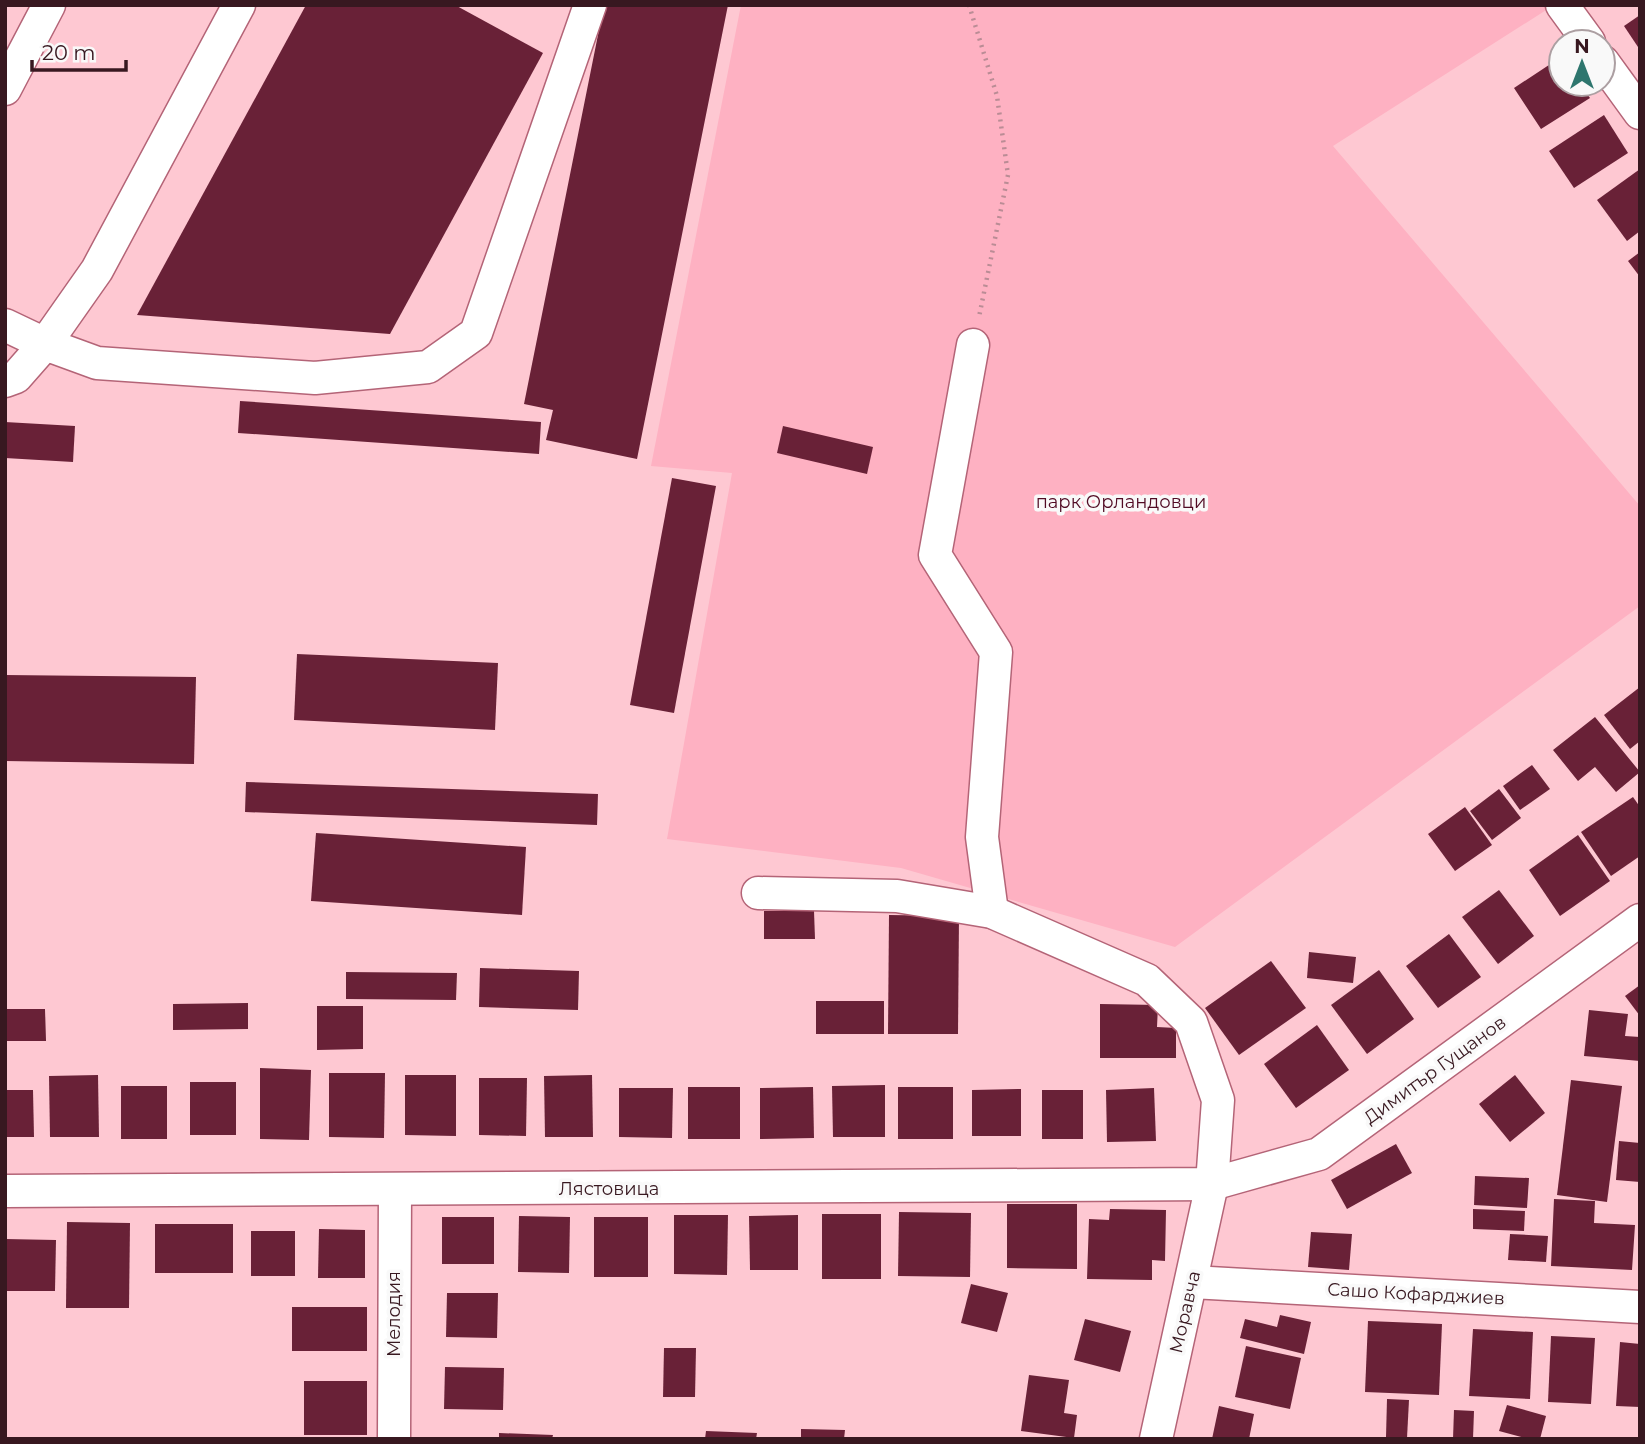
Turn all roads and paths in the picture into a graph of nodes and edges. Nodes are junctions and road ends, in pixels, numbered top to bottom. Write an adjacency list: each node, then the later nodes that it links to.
1 (49, 5): 8 (street)
2 (239, 5): 11 (street)
3 (590, 5): 11 (street)
4 (969, 5): 12 (path)
5 (1562, 5): 6 (street)
6 (1579, 28)
7 (1617, 81): 9 (street)
8 (5, 89)
9 (1640, 113)
10 (5, 325): 11 (street)
11 (45, 344): 13 (street)
12 (973, 345): 15 (street)
13 (5, 381)
14 (758, 893): 15 (street, Моравча)
15 (992, 912): 17 (street, Моравча)
16 (1640, 920): 17 (street, Димитър Гущанов)
17 (1212, 1184): 18 (street, Лястовица); 20 (street, Моравча)
18 (394, 1190): 19 (street, Лястовица); 22 (street, Мелодия)
19 (5, 1191)
20 (1192, 1282): 21 (street, Сашо Кофарджиев); 23 (street, Моравча)
21 (1640, 1307)
22 (394, 1439)
23 (1156, 1439)

